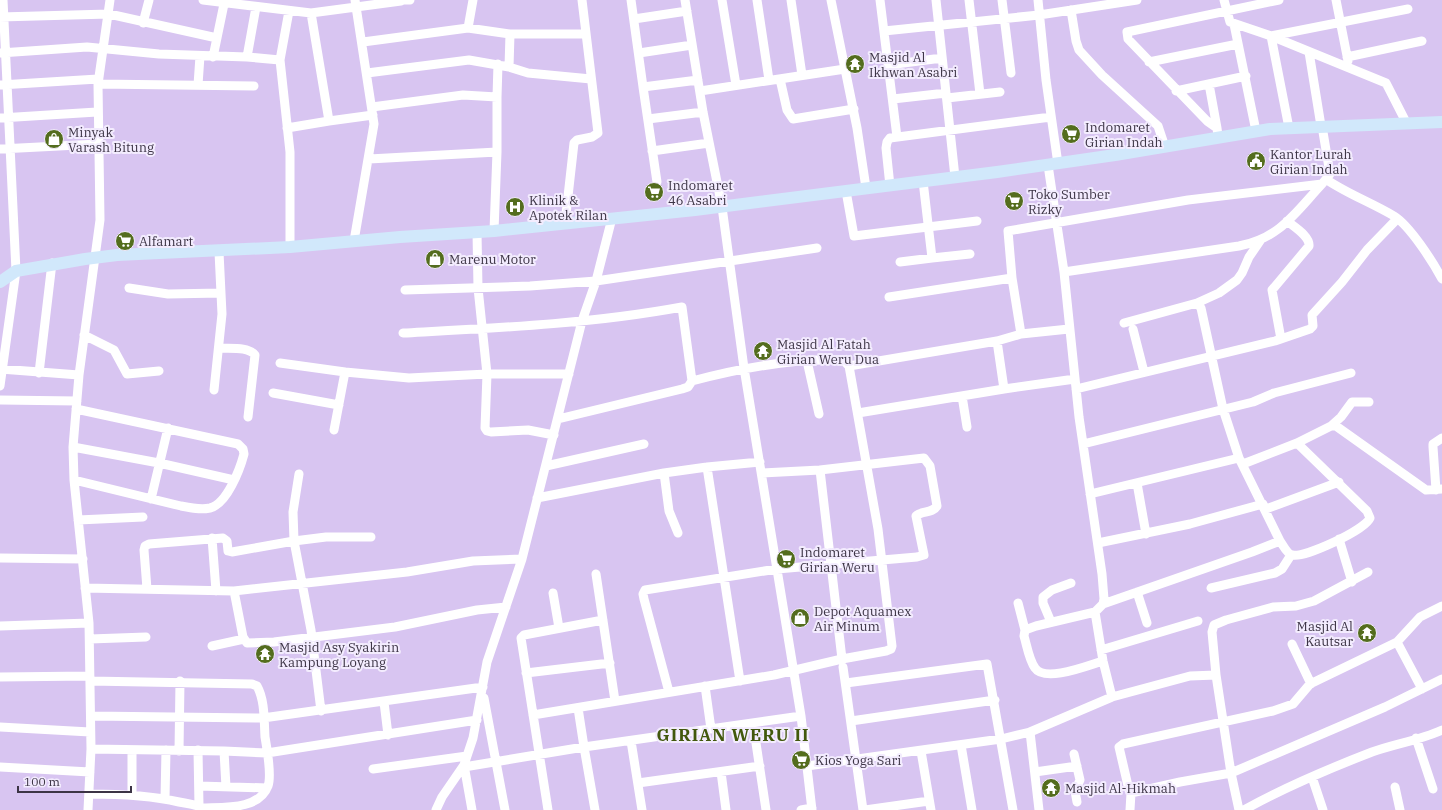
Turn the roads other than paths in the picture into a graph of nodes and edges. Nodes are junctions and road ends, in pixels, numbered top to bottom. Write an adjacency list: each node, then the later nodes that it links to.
1 (3, 0): 36 (street)
2 (110, 0): 33 (street)
3 (149, 0): 41 (street)
4 (203, 0): 25 (street)
5 (404, 0): 26 (street)
6 (473, 0): 44 (street)
7 (582, 0): 47 (street)
8 (631, 0): 37 (street)
9 (686, 0): 32 (street)
10 (722, 0): 82 (street)
11 (757, 0): 77 (street)
12 (791, 0): 72 (street)
13 (831, 0): 69 (street)
14 (880, 0): 45 (street)
15 (936, 0): 43 (street)
16 (969, 0): 39 (street)
17 (1002, 0): 38 (street)
18 (1038, 0): 35 (street)
19 (1072, 0): 30 (street)
20 (1137, 0): 24 (street)
21 (1224, 0): 31 (street)
22 (1279, 0): 31 (street)
23 (1336, 0): 40 (street)
24 (1104, 2): 30 (street)
25 (224, 4): 27 (street); 49 (street)
26 (356, 4): 34 (street); 51 (street)
27 (256, 7): 29 (street); 60 (street)
28 (1408, 9): 40 (street)
29 (289, 10): 34 (street); 63 (street)
30 (1072, 10): 35 (street); 111 (street)
31 (1226, 10): 42 (street); 64 (street)
32 (687, 11): 37 (street); 53 (street)
33 (109, 14): 36 (street); 41 (street); 54 (street)
34 (311, 14): 99 (street)
35 (1039, 15): 38 (street); 96 (street)
36 (2, 17): 56 (street)
37 (634, 19): 57 (street)
38 (1004, 19): 39 (street); 71 (street)
39 (971, 22): 43 (street); 88 (street)
40 (1340, 22): 48 (street); 61 (street)
41 (143, 23): 49 (street)
42 (1234, 24): 48 (street); 52 (street)
43 (939, 25): 45 (street); 62 (street)
44 (468, 28): 46 (street); 51 (street)
45 (884, 31): 66 (street)
46 (510, 34): 47 (street); 67 (street)
47 (586, 34): 74 (street)
48 (1271, 36): 55 (street); 104 (street)
49 (217, 38): 59 (street)
50 (1422, 41): 61 (street)
51 (363, 42): 70 (street)
52 (1238, 44): 64 (street); 73 (street)
53 (692, 45): 57 (street); 76 (street)
54 (104, 49): 56 (street); 58 (street); 78 (street)
55 (1309, 52): 68 (street); 102 (street)
56 (2, 53): 80 (street)
57 (639, 53): 84 (street)
58 (200, 56): 59 (street); 81 (street)
59 (213, 57): 60 (street)
60 (246, 57): 63 (street)
61 (1347, 57): 68 (street)
62 (942, 58): 66 (street); 89 (street)
63 (280, 60): 103 (street)
64 (1149, 62): 86 (street)
65 (498, 64): 67 (street); 70 (street); 90 (street)
66 (888, 65): 91 (street)
67 (509, 67): 74 (street)
68 (1349, 68): 101 (street)
69 (845, 69): 72 (street); 92 (street)
70 (367, 73): 93 (street)
71 (1011, 73)
72 (802, 75): 75 (street)
73 (1246, 76): 79 (street); 106 (street)
74 (591, 79): 131 (street)
75 (780, 79): 77 (street); 92 (street)
76 (698, 80): 84 (street); 85 (street)
77 (769, 80): 82 (street)
78 (98, 82): 80 (street); 81 (street); 94 (street)
79 (1209, 84): 86 (street); 107 (street)
80 (4, 85): 97 (street)
81 (198, 85): 83 (street)
82 (736, 85): 85 (street)
83 (254, 86)
84 (643, 87): 98 (street)
85 (700, 91): 95 (street)
86 (1176, 91): 107 (street)
87 (1000, 92): 88 (street)
88 (980, 94): 89 (street)
89 (946, 95): 91 (street); 105 (street)
90 (497, 97): 93 (street); 115 (street)
91 (892, 99): 108 (street)
92 (854, 109): 123 (street)
93 (372, 110): 99 (street); 116 (street)
94 (97, 112): 97 (street); 110 (street)
95 (703, 112): 98 (street); 109 (street)
96 (1051, 117): 105 (street); 117 (street)
97 (4, 118): 113 (street)
98 (648, 119): 114 (street)
99 (329, 121): 103 (street)
100 (1442, 122): 101 (street)
101 (1408, 124): 102 (street)
102 (1322, 126): 104 (street); 121 (street)
103 (287, 128): 137 (street)
104 (1289, 128): 106 (street)
105 (950, 130): 108 (street); 118 (street)
106 (1256, 131): 107 (street)
107 (1218, 132): 111 (street)
108 (897, 137): 122 (street)
109 (709, 143): 114 (street); 125 (street)
110 (98, 144): 113 (street); 141 (street)
111 (1165, 147): 117 (street)
112 (0, 148): 113 (street)
113 (10, 148): 146 (street)
114 (652, 151): 119 (street)
115 (497, 152): 116 (street); 133 (street)
116 (369, 159): 135 (street)
117 (1053, 164): 118 (street); 130 (street)
118 (955, 177): 120 (street)
119 (657, 182)
120 (922, 182): 122 (street); 132 (street)
121 (1324, 182): 127 (street); 129 (street); 130 (street)
122 (890, 186): 123 (street)
123 (866, 188): 124 (street)
124 (846, 190): 125 (street); 132 (street)
125 (722, 207): 126 (street); 143 (street)
126 (612, 218): 131 (street); 150 (street)
127 (1398, 219): 149 (street); 166 (street)
128 (977, 221): 132 (street)
129 (1287, 221): 136 (street); 166 (street)
130 (1057, 222): 147 (street); 148 (street)
131 (565, 223): 133 (street)
132 (929, 227): 142 (street)
133 (494, 231): 134 (street)
134 (477, 232): 135 (street); 153 (street)
135 (354, 241): 137 (street)
136 (1260, 241): 147 (street); 157 (street)
137 (290, 247): 139 (street)
138 (817, 248): 143 (street)
139 (219, 252): 141 (street); 155 (street)
140 (970, 254): 142 (street)
141 (96, 258): 145 (street); 165 (street)
142 (932, 258): 144 (street)
143 (728, 262): 150 (street); 173 (street)
144 (900, 262)
145 (52, 263): 146 (street); 176 (street)
146 (16, 271): 151 (street); 174 (street)
147 (1064, 272): 161 (street)
148 (1012, 278): 156 (street); 164 (street)
149 (1442, 279)
150 (596, 281): 153 (street); 158 (street)
151 (0, 282)
152 (129, 288): 155 (street)
153 (478, 288): 154 (street); 160 (street)
154 (405, 290)
155 (221, 293): 168 (street)
156 (889, 297)
157 (1197, 303): 159 (street); 169 (street)
158 (582, 321): 160 (street); 181 (street); 183 (street)
159 (1124, 323)
160 (482, 329): 163 (street); 180 (street)
161 (1069, 329): 164 (street); 184 (street)
162 (1133, 329): 178 (street)
163 (403, 333)
164 (1021, 334): 167 (street)
165 (84, 335): 175 (street); 182 (street)
166 (1281, 339): 169 (street)
167 (997, 340): 172 (street); 186 (street)
168 (218, 348): 187 (street); 197 (street)
169 (1212, 356): 178 (street); 194 (street)
170 (807, 362): 172 (street); 173 (street); 195 (street)
171 (280, 363): 177 (street)
172 (848, 366): 196 (street)
173 (744, 368): 183 (street); 211 (street)
174 (2, 369): 176 (street); 185 (street)
175 (159, 371)
176 (39, 372): 182 (street)
177 (345, 372): 180 (street); 192 (street)
178 (1144, 372): 184 (street)
179 (1351, 373): 194 (street)
180 (487, 374): 181 (street); 203 (street)
181 (569, 374): 198 (street)
182 (79, 375): 193 (street)
183 (692, 380): 198 (street)
184 (1075, 384): 186 (street); 207 (street)
185 (0, 386)
186 (1004, 388): 189 (street)
187 (214, 390)
188 (273, 393): 192 (street)
189 (962, 396): 196 (street); 200 (street)
190 (0, 400): 193 (street)
191 (1369, 402): 199 (street)
192 (339, 404): 202 (street)
193 (76, 405): 201 (street); 208 (street)
194 (1223, 409): 207 (street); 209 (street)
195 (819, 414)
196 (858, 414): 212 (street)
197 (248, 417)
198 (558, 419): 203 (street)
199 (1331, 426): 205 (street); 223 (street)
200 (967, 427)
201 (168, 428): 210 (street); 220 (street)
202 (334, 430)
203 (554, 435): 213 (street)
204 (1442, 438): 223 (street)
205 (1297, 443): 209 (street); 221 (street)
206 (644, 444): 213 (street)
207 (1083, 444): 224 (street)
208 (73, 447): 210 (street); 219 (street)
209 (1241, 461): 222 (street); 227 (street)
210 (159, 462): 220 (street); 226 (street)
211 (760, 462): 214 (street); 217 (street)
212 (867, 464): 215 (street); 242 (street); 242 (street)
213 (546, 466): 225 (street)
214 (707, 467): 216 (street); 247 (street)
215 (820, 470): 217 (street); 243 (street)
216 (664, 473): 225 (street); 230 (street)
217 (762, 473): 244 (street)
218 (299, 474): 235 (street)
219 (74, 480): 226 (street); 229 (street)
220 (234, 480): 226 (street)
221 (1339, 482): 227 (street); 234 (street)
222 (1137, 483): 224 (street); 231 (street)
223 (1439, 490)
224 (1090, 494): 237 (street)
225 (537, 498): 241 (street)
226 (151, 499)
227 (1264, 507): 231 (street); 236 (street)
228 (143, 517): 229 (street)
229 (78, 520): 240 (street)
230 (678, 533)
231 (1146, 534): 237 (street)
232 (371, 537): 235 (street)
233 (212, 538): 235 (street); 253 (street); 254 (street)
234 (1339, 538): 238 (street); 248 (street)
235 (294, 541): 250 (street)
236 (1280, 541): 238 (street); 256 (street)
237 (1098, 542): 259 (street)
238 (1291, 555): 252 (street)
239 (0, 558): 240 (street)
240 (82, 559): 251 (street)
241 (522, 559): 250 (street); 261 (street)
242 (882, 559): 243 (street); 281 (street)
243 (831, 564): 244 (street); 281 (street)
244 (777, 569): 247 (street); 282 (street)
245 (1368, 572): 248 (street)
246 (596, 574): 263 (street)
247 (726, 577): 288 (street); 295 (street)
248 (1352, 582): 284 (street)
249 (1071, 583): 265 (street)
250 (303, 585): 255 (street); 272 (street)
251 (85, 588): 253 (street); 266 (street)
252 (1211, 588)
253 (147, 589): 254 (street)
254 (216, 591): 255 (street)
255 (234, 591): 274 (street)
256 (1137, 592): 259 (street); 267 (street)
257 (553, 593): 269 (street)
258 (1018, 603): 270 (street)
259 (1103, 604): 262 (street)
260 (1442, 606): 275 (street)
261 (506, 607): 272 (street); 294 (street)
262 (1095, 612): 265 (street); 278 (street)
263 (603, 620): 269 (street); 280 (street)
264 (1198, 621): 278 (street)
265 (1051, 622): 270 (street)
266 (89, 623): 268 (street); 273 (street)
267 (1147, 623)
268 (0, 626)
269 (559, 628): 283 (street)
270 (1025, 630): 279 (street)
271 (146, 637): 273 (street)
272 (312, 637): 274 (street); 301 (street)
273 (90, 639): 286 (street)
274 (244, 639): 277 (street)
275 (1397, 642): 291 (street); 293 (street)
276 (1292, 644): 291 (street)
277 (212, 646)
278 (1101, 650): 279 (street)
279 (1103, 661): 296 (street)
280 (610, 663): 283 (street); 298 (street)
281 (842, 663): 282 (street); 290 (street)
282 (793, 670): 288 (street); 305 (street)
283 (526, 673): 302 (street)
284 (1216, 675): 296 (street); 309 (street)
285 (0, 677): 286 (street)
286 (90, 678): 289 (street); 303 (street)
287 (1442, 679): 293 (street)
288 (740, 681): 292 (street)
289 (180, 682): 304 (street); 306 (street)
290 (846, 683): 297 (street); 308 (street)
291 (1311, 684): 309 (street)
292 (705, 686): 295 (street); 312 (street)
293 (1422, 689): 344 (street)
294 (483, 690): 299 (street); 307 (street); 334 (street)
295 (669, 692): 298 (street)
296 (1112, 697): 315 (street)
297 (994, 700): 308 (street); 318 (street)
298 (615, 701): 300 (street)
299 (384, 702): 301 (street); 316 (street)
300 (578, 708): 302 (street); 321 (street)
301 (321, 711): 306 (street)
302 (533, 715): 331 (street)
303 (91, 716): 304 (street); 314 (street)
304 (179, 716): 306 (street); 326 (street)
305 (801, 716): 310 (street); 337 (street)
306 (263, 718): 329 (street)
307 (477, 720): 316 (street); 332 (street)
308 (851, 721): 333 (street)
309 (1223, 722): 344 (street); 352 (street)
310 (754, 723): 312 (street); 336 (street)
311 (0, 727): 314 (street)
312 (711, 729): 319 (street)
313 (1442, 730): 317 (street)
314 (90, 732): 322 (street)
315 (1030, 732): 318 (street); 343 (street)
316 (388, 735): 329 (street)
317 (1416, 738): 345 (street); 351 (street)
318 (1001, 739): 320 (street); 372 (street)
319 (631, 741): 321 (street); 346 (street)
320 (961, 745): 328 (street); 371 (street)
321 (584, 747): 331 (street); 365 (street)
322 (91, 749): 325 (street); 341 (street)
323 (166, 750): 325 (street); 326 (street); 355 (street)
324 (198, 750): 326 (street); 327 (street); 347 (street)
325 (132, 751): 354 (street)
326 (179, 751)
327 (224, 751): 329 (street); 348 (street)
328 (920, 751): 333 (street); 357 (street)
329 (267, 753): 350 (street)
330 (1074, 754): 338 (street)
331 (539, 755): 334 (street); 364 (street)
332 (467, 756): 335 (street); 340 (street)
333 (856, 759): 337 (street); 370 (street)
334 (496, 763): 335 (street); 363 (street)
335 (464, 766): 359 (street); 362 (street)
336 (760, 766): 342 (street); 368 (street)
337 (807, 766): 360 (street)
338 (1077, 766): 343 (street); 356 (street)
339 (0, 767): 341 (street)
340 (373, 769)
341 (90, 772): 353 (street)
342 (720, 772): 346 (street); 367 (street)
343 (1035, 772): 373 (street)
344 (1232, 773): 352 (street); 375 (street)
345 (1312, 777): 376 (street); 377 (street)
346 (638, 783): 366 (street)
347 (199, 786): 348 (street); 358 (street)
348 (226, 786): 350 (street)
349 (1395, 786): 378 (street)
350 (267, 788): 358 (street)
351 (1433, 789)
352 (1131, 793): 374 (street)
353 (89, 794): 354 (street); 361 (street)
354 (132, 794): 355 (street)
355 (165, 799): 358 (street)
356 (1077, 802)
357 (930, 805): 370 (street)
358 (202, 808)
359 (437, 809)
360 (812, 809): 369 (street)
361 (88, 810)
362 (472, 810)
363 (505, 810)
364 (548, 810)
365 (595, 810)
366 (642, 810)
367 (724, 810)
368 (766, 810)
369 (801, 810)
370 (864, 810)
371 (972, 810)
372 (1013, 810)
373 (1039, 810)
374 (1130, 810)
375 (1239, 810)
376 (1244, 810)
377 (1323, 810)
378 (1400, 810)

